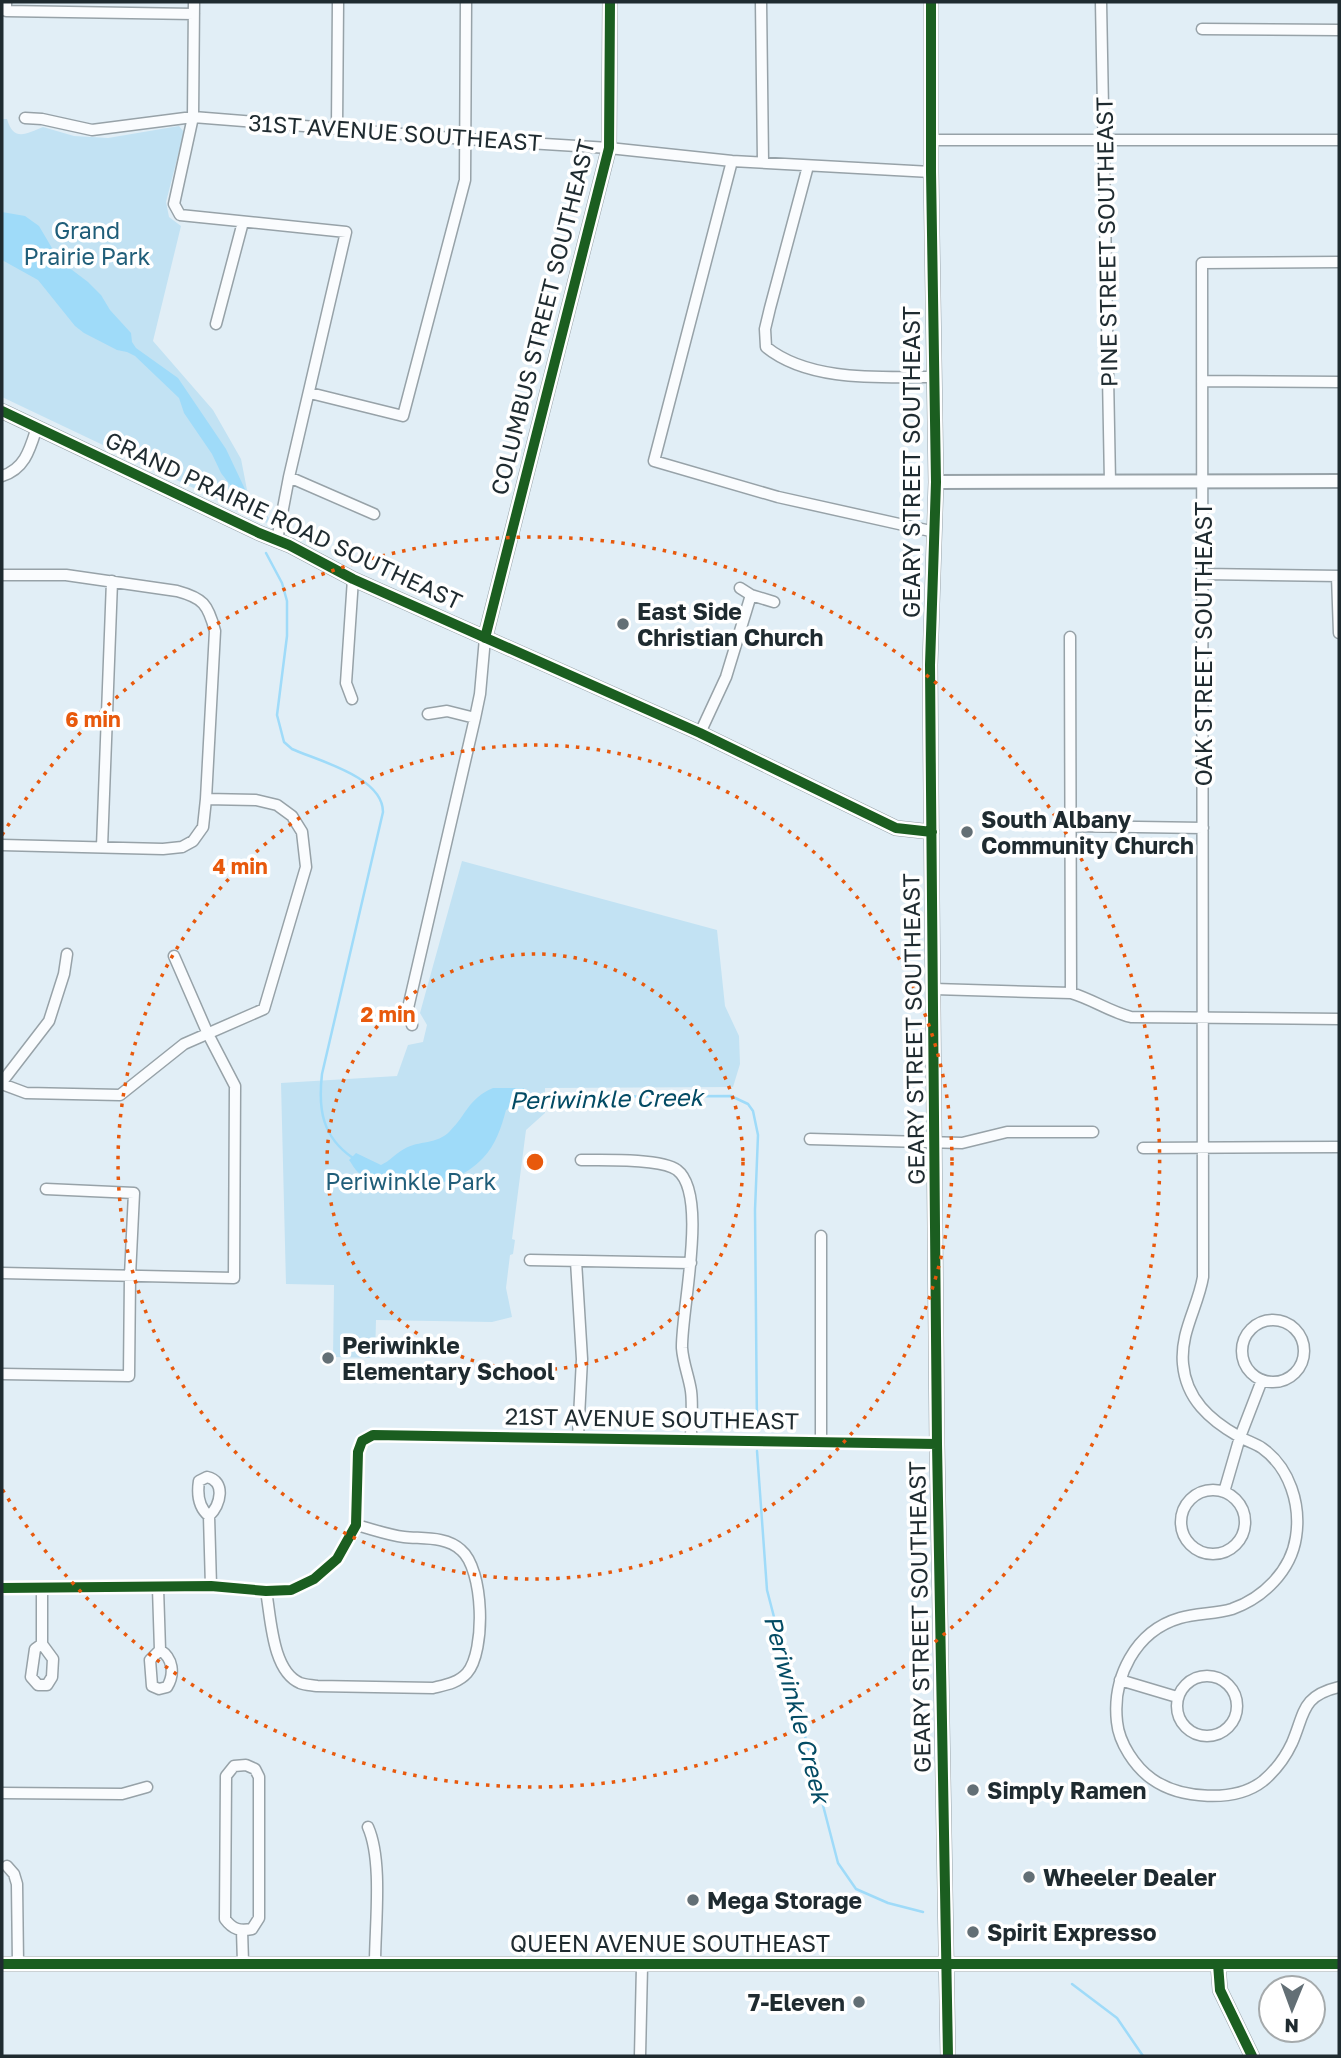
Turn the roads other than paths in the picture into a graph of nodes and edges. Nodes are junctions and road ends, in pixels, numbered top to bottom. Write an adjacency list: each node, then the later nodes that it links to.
1 (194, 2): 9 (street)
2 (338, 2): 14 (street)
3 (466, 2): 15 (street)
4 (610, 2): 19 (main road, COLUMBUS STREET SOUTHEAST)
5 (761, 2): 21 (street)
6 (931, 2): 16 (main road, GEARY STREET SOUTHEAST)
7 (1101, 2): 17 (street, PINE STREET SOUTHEAST)
8 (6, 6): 9 (street)
9 (194, 14): 12 (street)
10 (1202, 29): 11 (street)
11 (1339, 30)
12 (193, 117): 13 (street, 31ST AVENUE SOUTHEAST); 14 (street, 31ST AVENUE SOUTHEAST); 24 (street)
13 (25, 118)
14 (337, 127): 15 (street, 31ST AVENUE SOUTHEAST)
15 (465, 139): 19 (street, 31ST AVENUE SOUTHEAST); 30 (street)
16 (932, 140): 17 (street); 23 (main road, GEARY STREET SOUTHEAST)
17 (1104, 140): 18 (street); 38 (street, PINE STREET SOUTHEAST)
18 (1339, 140)
19 (609, 148): 20 (street, 31ST AVENUE SOUTHEAST); 52 (main road, COLUMBUS STREET SOUTHEAST)
20 (732, 161): 21 (street, 31ST AVENUE SOUTHEAST); 40 (street)
21 (763, 162): 22 (street, 31ST AVENUE SOUTHEAST)
22 (808, 166): 23 (street, 31ST AVENUE SOUTHEAST); 27 (street)
23 (931, 172): 27 (main road, GEARY STREET SOUTHEAST)
24 (243, 222): 26 (street); 30 (street)
25 (1339, 262): 28 (street, OAK STREET SOUTHEAST)
26 (216, 324)
27 (933, 377): 37 (main road, GEARY STREET SOUTHEAST)
28 (1202, 381): 29 (street); 35 (street, OAK STREET SOUTHEAST)
29 (1339, 382)
30 (310, 394): 34 (street)
31 (2, 411): 32 (main road, GRAND PRAIRIE ROAD SOUTHEAST)
32 (37, 427): 33 (street); 41 (main road, GRAND PRAIRIE ROAD SOUTHEAST)
33 (2, 476)
34 (289, 477): 39 (street); 41 (street)
35 (1202, 481): 36 (main road); 38 (main road); 42 (street, OAK STREET SOUTHEAST)
36 (1339, 481)
37 (936, 482): 38 (main road); 40 (main road, GEARY STREET SOUTHEAST)
38 (1110, 482)
39 (374, 514)
40 (935, 532): 60 (main road, GEARY STREET SOUTHEAST)
41 (277, 540): 45 (main road, GRAND PRAIRIE ROAD SOUTHEAST)
42 (1203, 574): 44 (street); 59 (street, OAK STREET SOUTHEAST)
43 (2, 575): 46 (street)
44 (1338, 576): 50 (street)
45 (353, 579): 52 (main road, GRAND PRAIRIE ROAD SOUTHEAST); 53 (street)
46 (112, 581): 57 (street); 62 (street)
47 (740, 589): 48 (street)
48 (751, 595): 49 (street); 56 (street)
49 (774, 603)
50 (1339, 634)
51 (1070, 637): 58 (street)
52 (485, 638): 55 (street, COLUMBUS STREET SOUTHEAST); 56 (main road, GRAND PRAIRIE ROAD SOUTHEAST)
53 (352, 699)
54 (428, 714): 55 (street)
55 (475, 718): 69 (street, COLUMBUS STREET SOUTHEAST)
56 (700, 733): 60 (main road, GRAND PRAIRIE ROAD SOUTHEAST)
57 (206, 799): 62 (street); 70 (street)
58 (1072, 826): 59 (street); 66 (street)
59 (1203, 828): 67 (street, OAK STREET SOUTHEAST)
60 (932, 832): 65 (main road, GEARY STREET SOUTHEAST)
61 (2, 845): 62 (street)
62 (102, 847)
63 (67, 954): 71 (street)
64 (174, 956): 70 (street)
65 (934, 989): 66 (street); 74 (main road, GEARY STREET SOUTHEAST)
66 (1071, 993): 67 (street)
67 (1203, 1018): 68 (street); 77 (street, OAK STREET SOUTHEAST)
68 (1339, 1018)
69 (412, 1025)
70 (208, 1034): 71 (street); 85 (street)
71 (2, 1083)
72 (1093, 1132): 74 (street)
73 (810, 1139): 74 (street)
74 (935, 1143): 92 (main road, GEARY STREET SOUTHEAST)
75 (1339, 1147): 77 (street)
76 (1143, 1148): 77 (street)
77 (1203, 1148): 89 (street, OAK STREET SOUTHEAST)
78 (581, 1160): 83 (street)
79 (46, 1189): 85 (street)
80 (821, 1236): 91 (street)
81 (530, 1260): 82 (street)
82 (576, 1261): 83 (street); 88 (street)
83 (691, 1263): 90 (street)
84 (2, 1273): 85 (street)
85 (130, 1276): 86 (street)
86 (2, 1374)
87 (1262, 1380): 87 (street); 89 (street)
88 (578, 1437): 90 (street, 21ST AVENUE SOUTHEAST); 95 (street, 21ST AVENUE SOUTHEAST)
89 (1240, 1437): 93 (street); 106 (street, OAK STREET SOUTHEAST)
90 (691, 1439): 91 (street, 21ST AVENUE SOUTHEAST)
91 (821, 1442): 92 (street, 21ST AVENUE SOUTHEAST)
92 (937, 1444): 119 (main road, GEARY STREET SOUTHEAST)
93 (1224, 1492): 93 (street)
94 (209, 1516): 98 (street)
95 (356, 1525): 97 (street); 102 (street)
96 (468, 1539): 97 (street)
97 (460, 1549): 105 (street)
98 (211, 1586): 101 (street); 102 (street)
99 (2, 1588): 100 (street)
100 (43, 1588): 101 (street); 103 (street)
101 (158, 1588): 104 (street)
102 (266, 1591): 105 (street)
103 (42, 1644)
104 (160, 1650)
105 (290, 1676): 107 (street)
106 (1120, 1680): 108 (street); 109 (street)
107 (282, 1687)
108 (1339, 1687)
109 (1177, 1697): 109 (street)
110 (147, 1787): 111 (street)
111 (2, 1793)
112 (368, 1828): 115 (street)
113 (7, 1866): 117 (street)
114 (242, 1930): 114 (street); 118 (street)
115 (375, 1963): 118 (main road, QUEEN AVENUE SOUTHEAST); 122 (main road, QUEEN AVENUE SOUTHEAST)
116 (2, 1964): 117 (main road, QUEEN AVENUE SOUTHEAST)
117 (18, 1964): 118 (main road, QUEEN AVENUE SOUTHEAST)
118 (243, 1964)
119 (948, 1964): 120 (main road, QUEEN AVENUE SOUTHEAST); 122 (main road, QUEEN AVENUE SOUTHEAST); 124 (main road, GEARY STREET SOUTHEAST)
120 (1218, 1964): 121 (main road, QUEEN AVENUE SOUTHEAST); 125 (main road)
121 (1339, 1964)
122 (642, 1966): 123 (street)
123 (640, 2056)
124 (948, 2056)
125 (1252, 2056)

